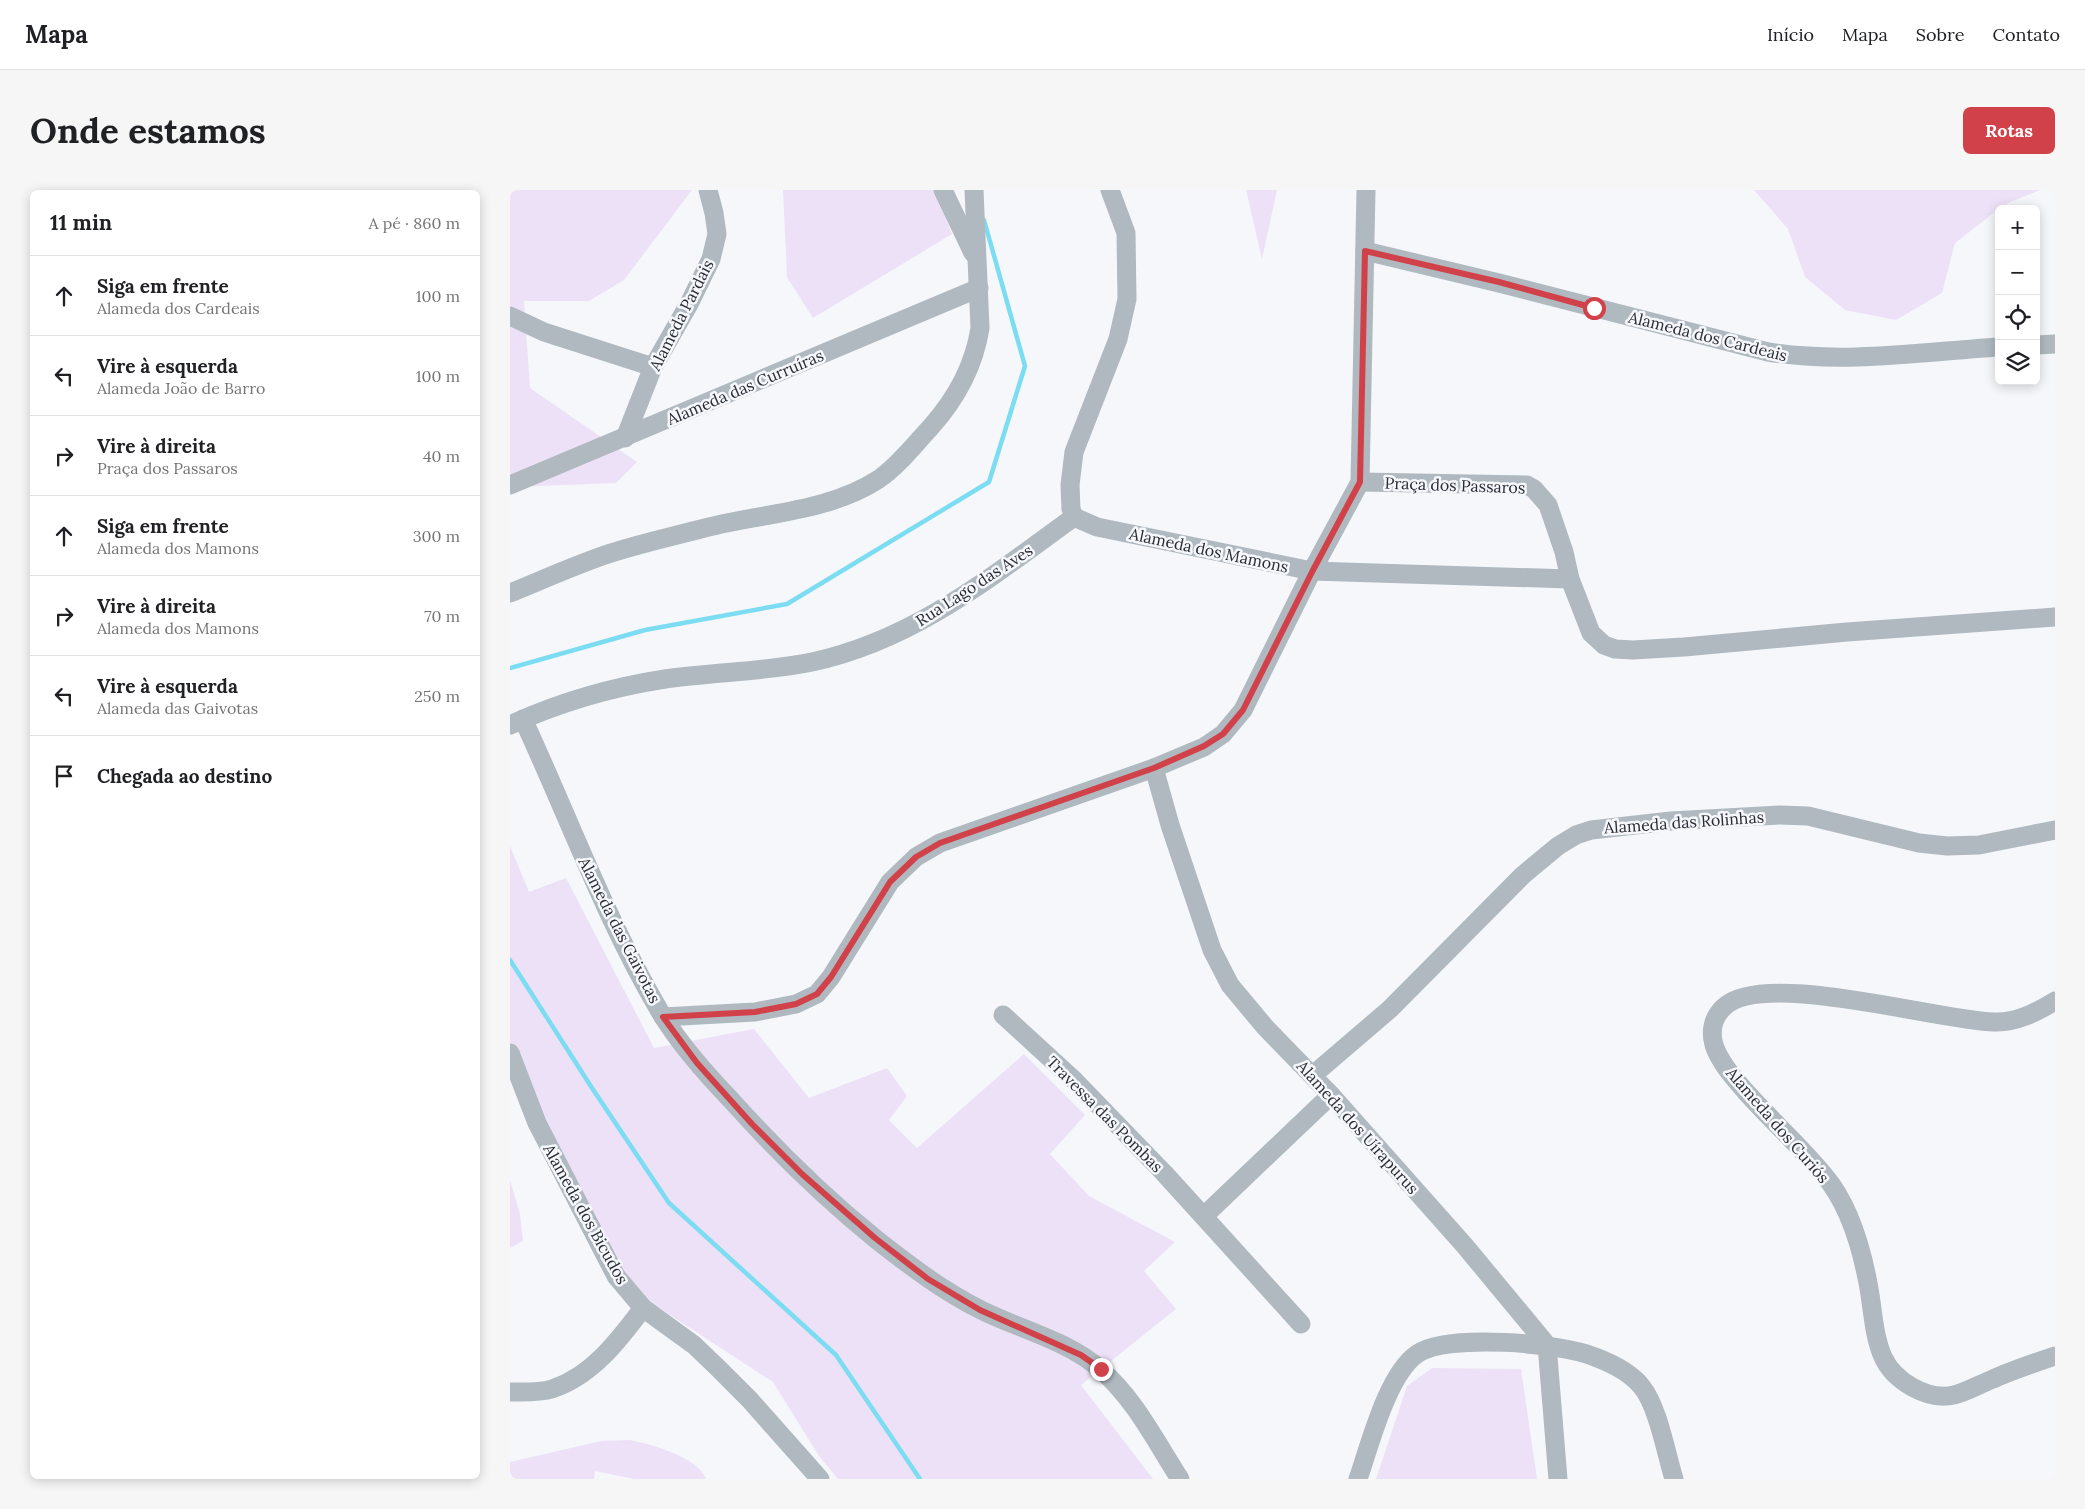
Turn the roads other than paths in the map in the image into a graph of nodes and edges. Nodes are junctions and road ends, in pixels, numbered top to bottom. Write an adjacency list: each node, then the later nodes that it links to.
1 (708, 190): 13 (street, Alameda Pardais)
2 (943, 190): 7 (street)
3 (974, 190): 7 (street)
4 (1110, 190): 17 (street)
5 (1366, 190): 6 (street)
6 (1365, 251): 12 (street, Alameda dos Cardeais); 15 (street)
7 (977, 261): 8 (street)
8 (979, 288): 14 (street, Alameda das Curruíras); 20 (street)
9 (510, 316): 13 (street)
10 (2055, 344): 11 (street)
11 (2040, 345)
12 (1995, 347)
13 (653, 367): 14 (street, Alameda Pardais)
14 (625, 438): 16 (street, Alameda das Curruíras)
15 (1360, 482): 18 (street); 19 (street, Praça dos Passaros)
16 (510, 485)
17 (1074, 517): 18 (street, Alameda dos Mamons); 22 (street, Rua Lago das Aves)
18 (1312, 572): 19 (street); 23 (street, Alameda dos Mamons)
19 (1570, 580): 21 (street)
20 (510, 593)
21 (2055, 617)
22 (516, 722): 27 (street, Alameda das Gaivotas)
23 (1154, 768): 27 (street, Alameda dos Mamons); 29 (street, Alameda dos Uírapurus)
24 (2055, 830): 29 (street, Alameda das Rolinhas)
25 (2055, 1001): 35 (street, Alameda dos Curiós)
26 (1003, 1015): 31 (street, Travessa das Pombas)
27 (663, 1017): 38 (street, Alameda das Gaivotas)
28 (510, 1054): 32 (street, Alameda dos Bicudos)
29 (1313, 1075): 30 (street, Alameda dos Uírapurus)
30 (1331, 1095): 31 (street); 34 (street, Alameda dos Uírapurus)
31 (1204, 1216): 33 (street, Travessa das Pombas)
32 (643, 1308): 36 (street); 37 (street, Alameda dos Bicudos)
33 (1301, 1324)
34 (1547, 1345): 39 (street); 40 (street); 41 (street)
35 (2055, 1356)
36 (510, 1392)
37 (820, 1479)
38 (1180, 1479)
39 (1358, 1479)
40 (1558, 1479)
41 (1674, 1479)

